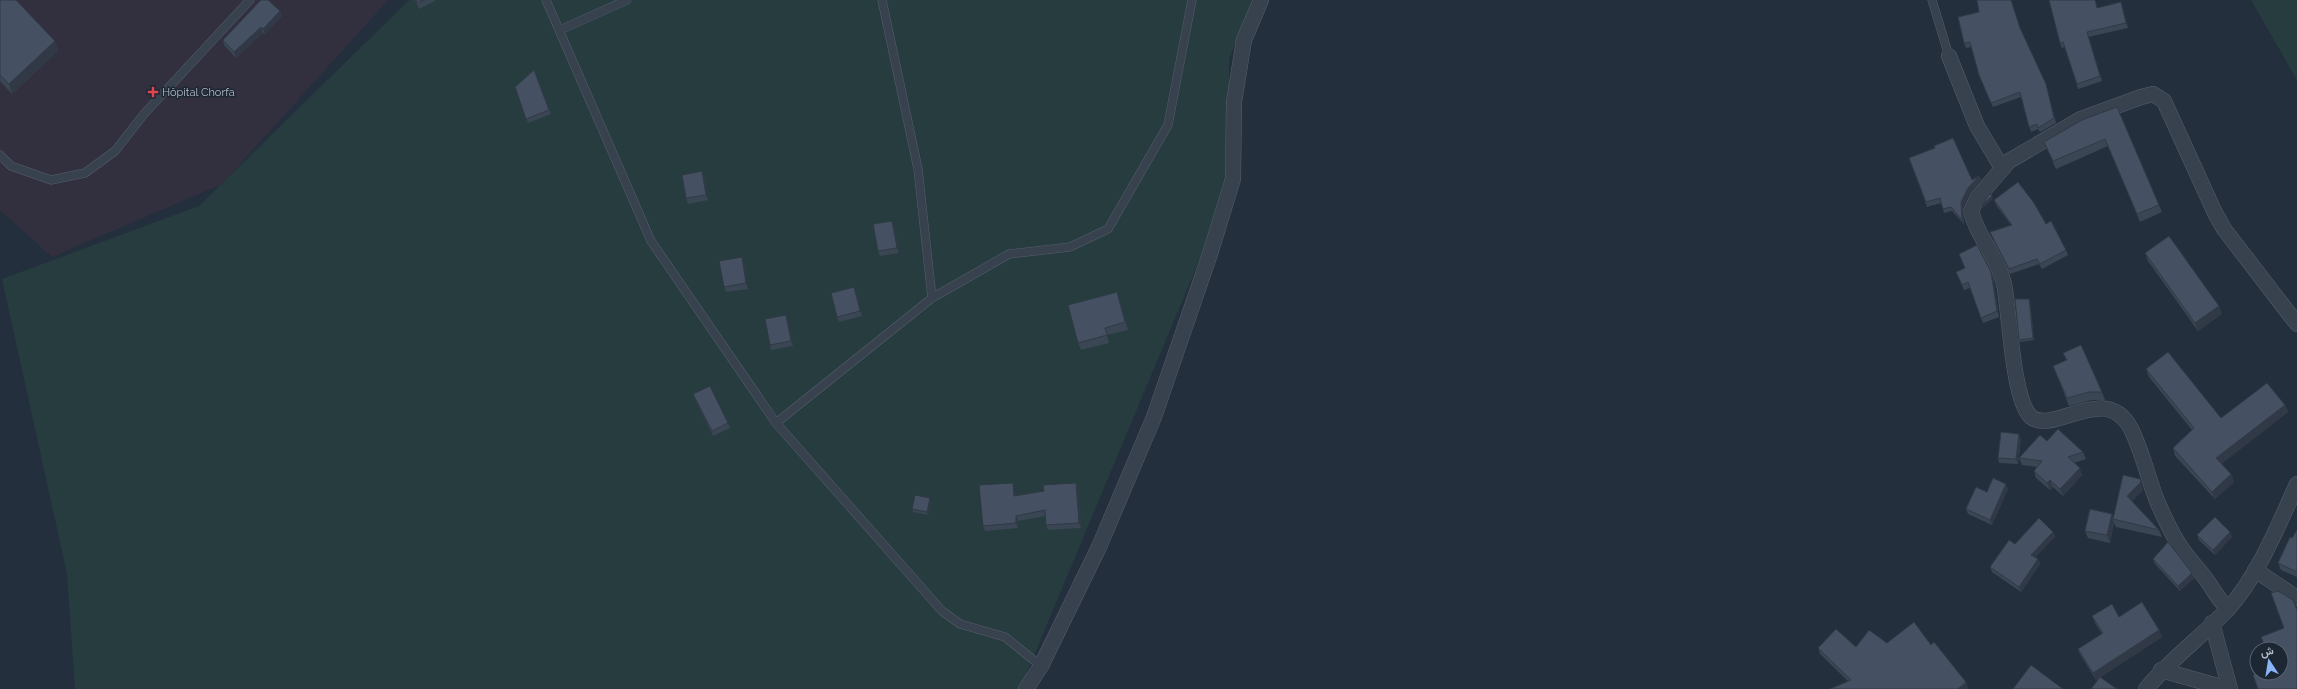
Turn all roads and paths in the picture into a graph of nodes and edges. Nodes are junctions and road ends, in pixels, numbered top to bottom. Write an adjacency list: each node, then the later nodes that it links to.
1 (250, 0): 10 (lane)
2 (546, 0): 8 (lane)
3 (627, 0): 8 (lane)
4 (882, 0): 12 (lane)
5 (1192, 0): 12 (lane)
6 (1261, 0): 20 (street)
7 (1932, 0): 9 (lane)
8 (560, 30): 14 (lane)
9 (1949, 56): 11 (street)
10 (0, 155)
11 (2002, 168): 13 (street); 18 (street)
12 (932, 298): 14 (lane)
13 (2297, 324)
14 (776, 423): 20 (lane)
15 (2297, 484): 16 (street)
16 (2256, 570): 17 (street); 18 (street)
17 (2297, 598)
18 (2228, 609): 19 (street)
19 (2212, 624): 21 (street); 24 (street)
20 (1041, 666): 22 (street)
21 (2161, 670): 23 (street); 24 (street)
22 (1026, 689)
23 (2146, 689)
24 (2229, 689)

